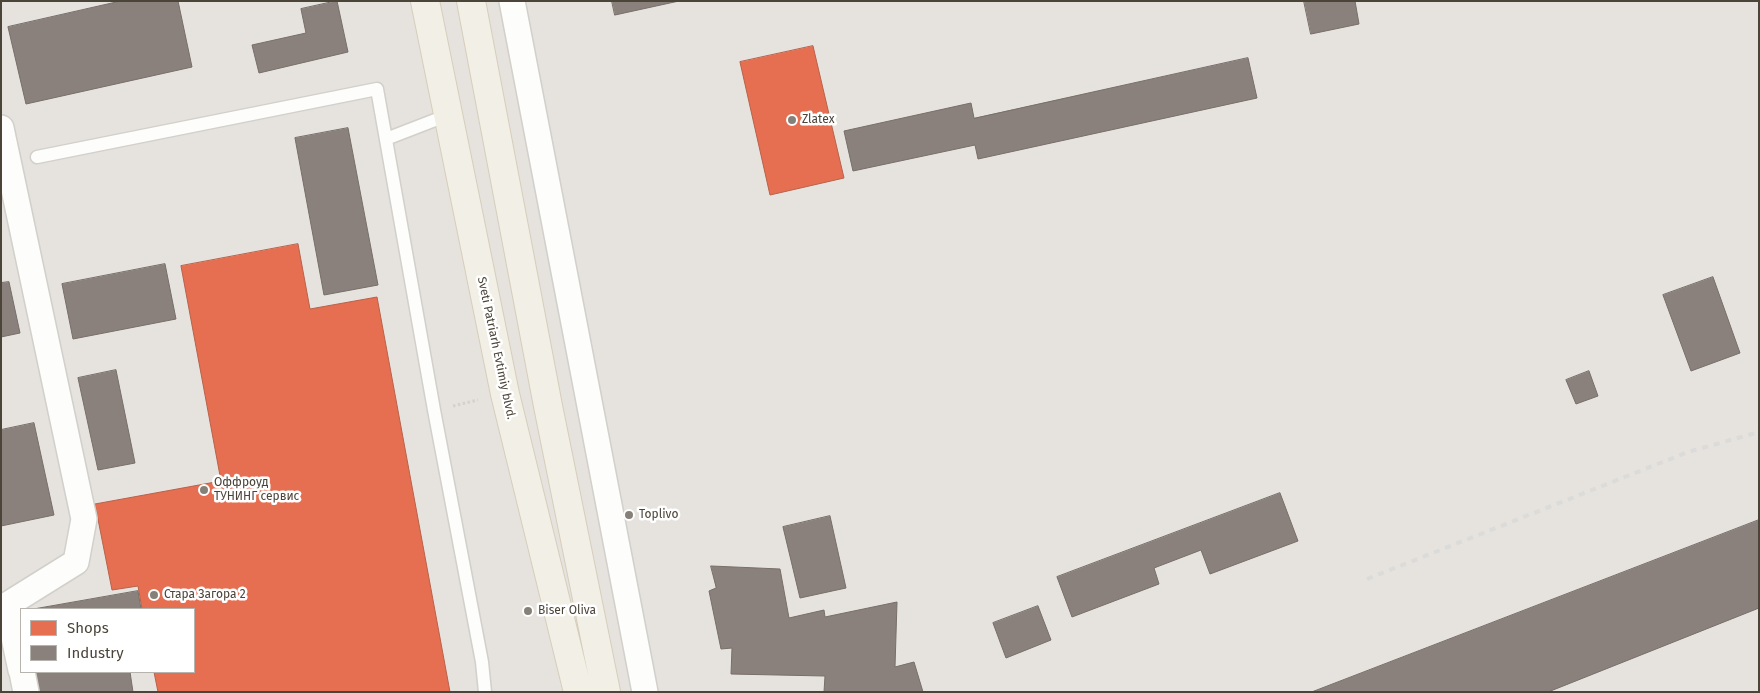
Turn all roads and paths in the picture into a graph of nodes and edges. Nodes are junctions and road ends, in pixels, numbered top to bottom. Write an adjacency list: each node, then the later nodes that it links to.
1 (425, 1): 4 (main road, Sveti Patriarh Evtimiy blvd.)
2 (471, 1): 13 (main road)
3 (512, 1): 14 (street)
4 (448, 115): 6 (lane); 12 (main road, Sveti Patriarh Evtimiy blvd.)
5 (1, 128): 8 (street)
6 (386, 139): 7 (lane); 11 (lane)
7 (37, 157)
8 (20, 662)
9 (22, 673): 10 (street)
10 (26, 692)
11 (485, 692)
12 (578, 692)
13 (606, 692)
14 (644, 692)

